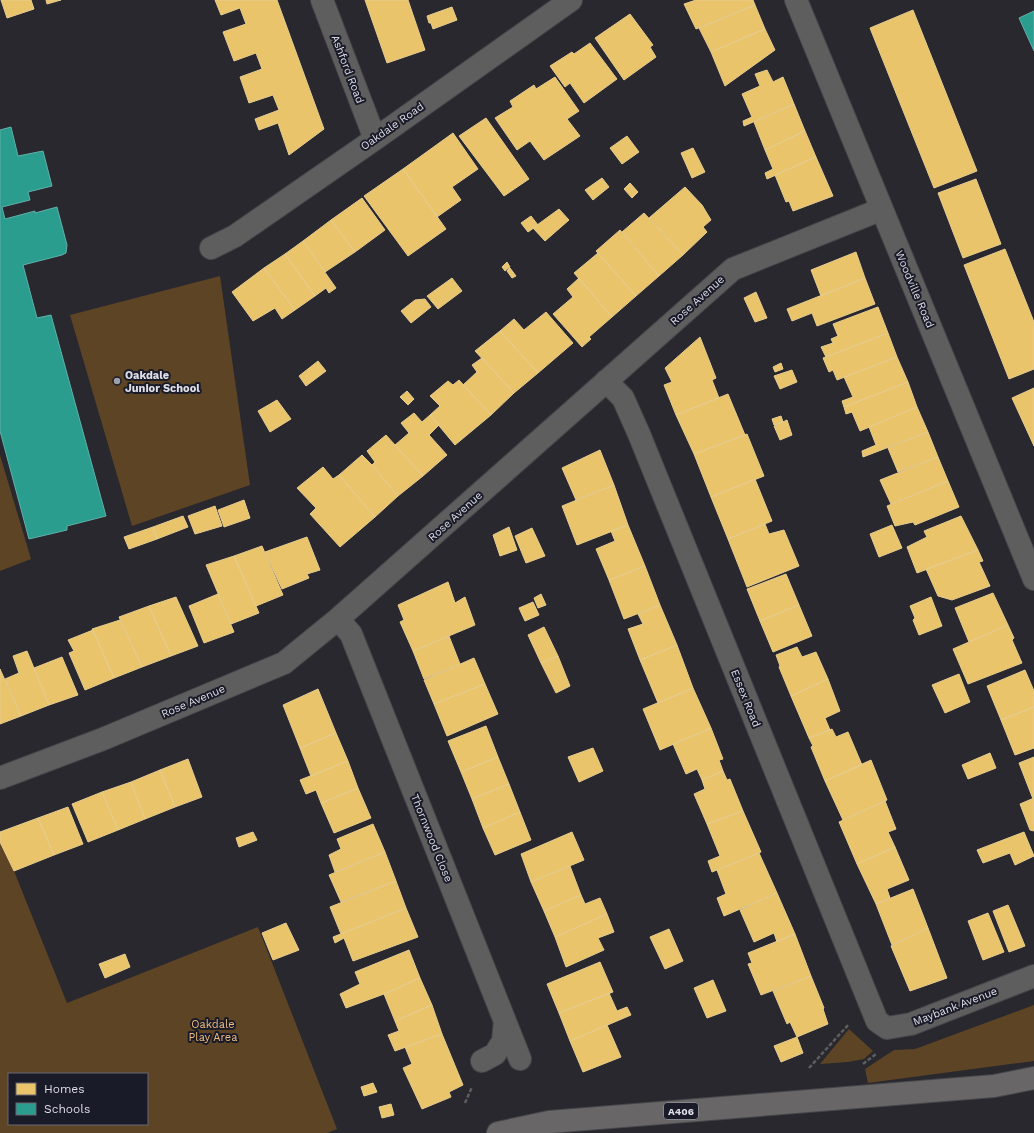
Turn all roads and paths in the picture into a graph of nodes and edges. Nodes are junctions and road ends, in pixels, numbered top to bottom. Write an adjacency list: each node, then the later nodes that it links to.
1 (322, 0): 4 (street, Ashford Road)
2 (571, 0): 4 (street, Oakdale Road)
3 (796, 0): 5 (street, Woodville Road)
4 (375, 139): 6 (street, Oakdale Road)
5 (882, 209): 7 (street, Rose Avenue); 8 (street, Woodville Road)
6 (211, 248)
7 (606, 381): 9 (street, Rose Avenue); 13 (street, Essex Road)
8 (1034, 579)
9 (338, 620): 10 (street, Rose Avenue); 12 (street, Thornwood Close)
10 (0, 778)
11 (1034, 976): 13 (street, Maybank Avenue)
12 (505, 1021): 15 (street, Thornwood Close); 16 (street)
13 (877, 1021)
14 (851, 1022): 17 (path)
15 (520, 1059)
16 (482, 1061)
17 (808, 1068)
18 (1034, 1078): 19 (highway, A406)
19 (498, 1133)

